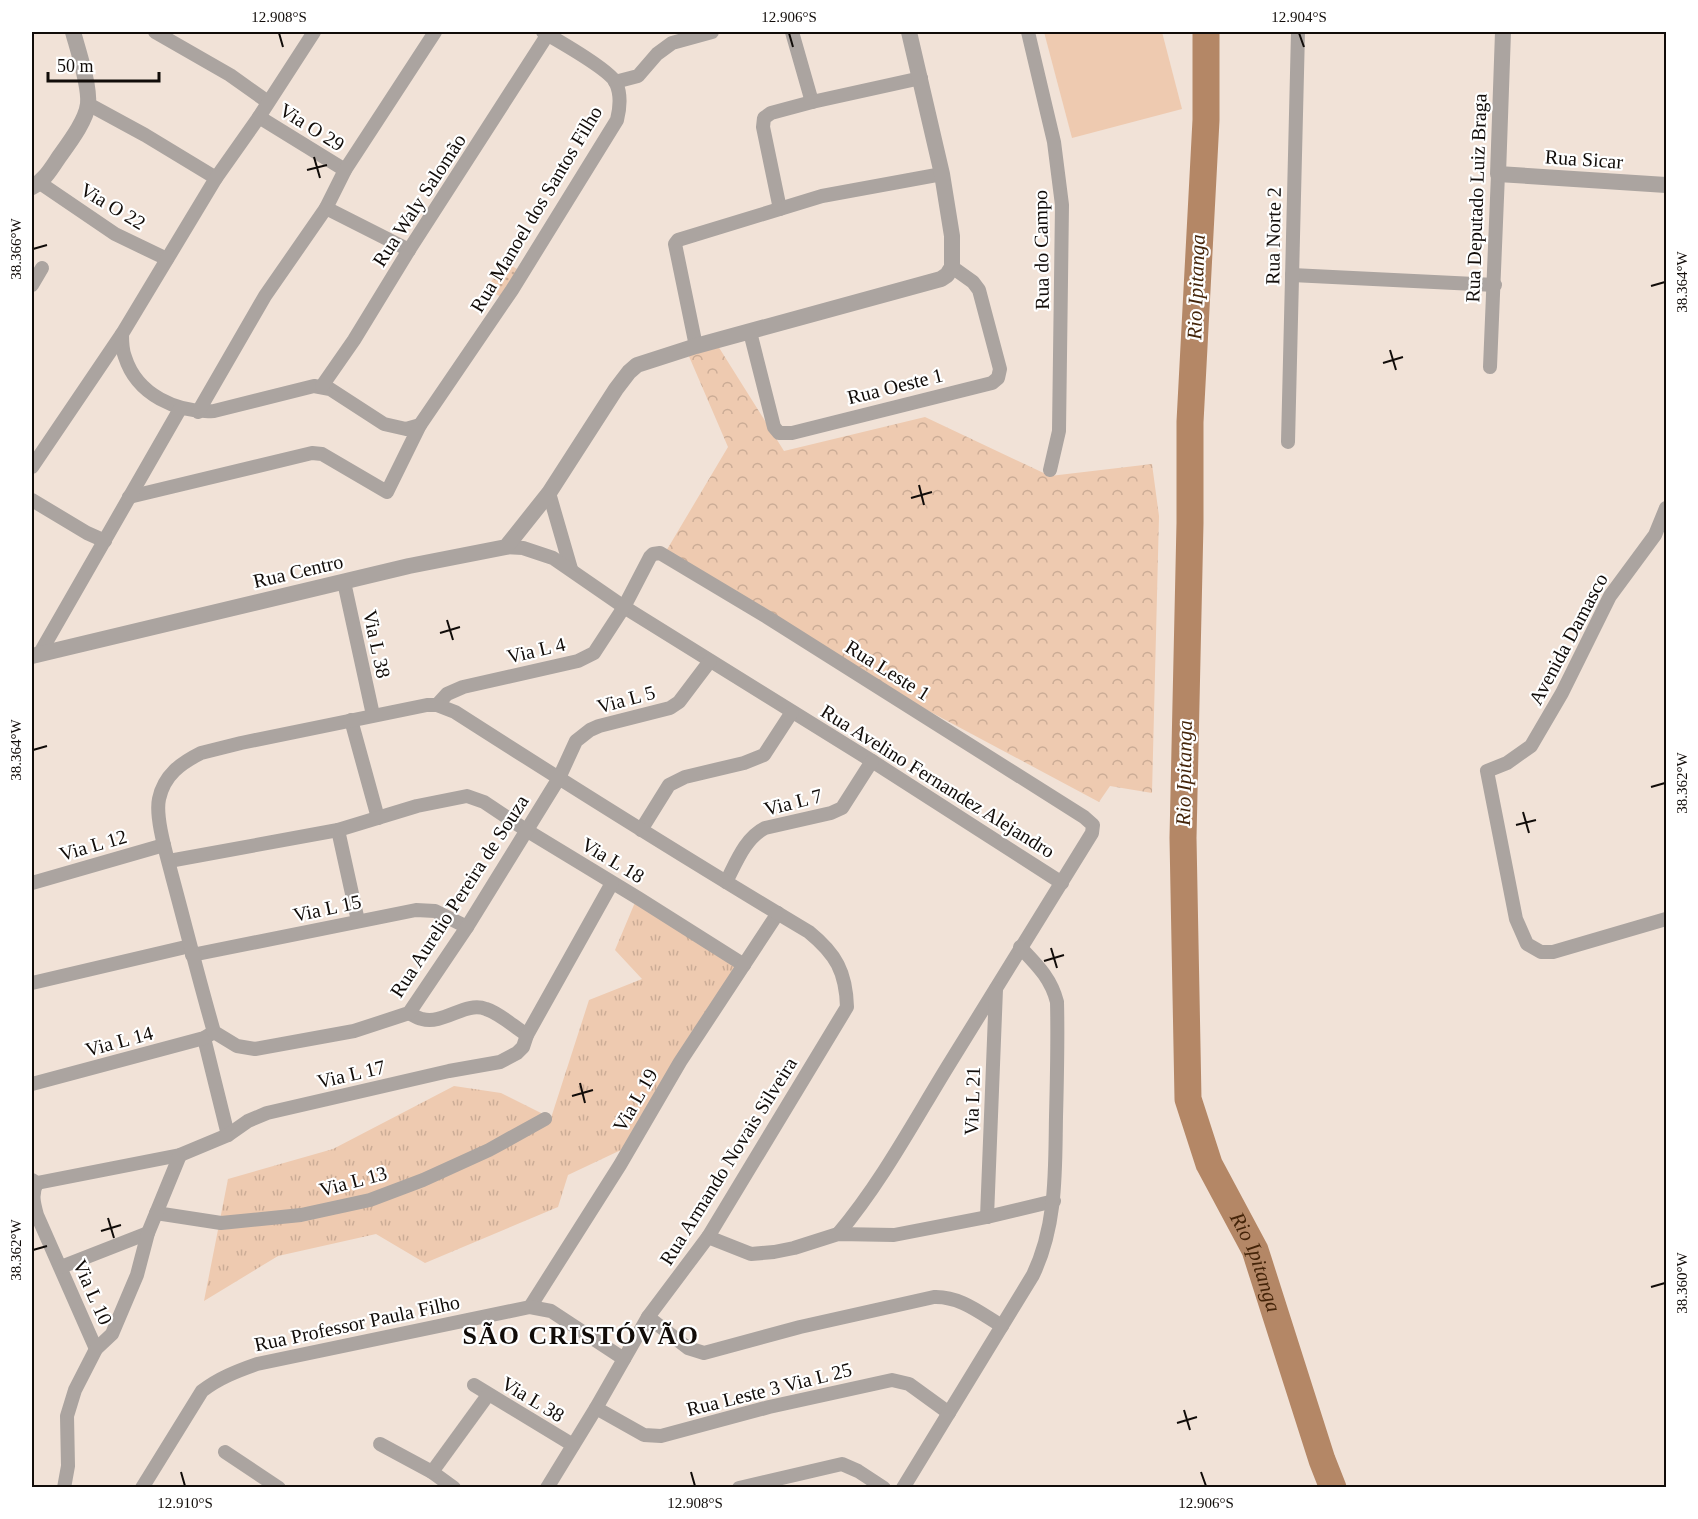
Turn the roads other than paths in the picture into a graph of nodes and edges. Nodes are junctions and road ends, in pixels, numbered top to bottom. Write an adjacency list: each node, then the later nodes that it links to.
1 (73, 32): 16 (street)
2 (155, 32): 14 (street)
3 (314, 32): 14 (street)
4 (435, 32): 18 (street)
5 (711, 32): 13 (street)
6 (792, 32): 15 (street)
7 (909, 32): 12 (street)
8 (1028, 32): 43 (street, Rua do Campo)
9 (1298, 32): 30 (street, Rua Norte 2)
10 (1503, 32): 20 (street, Rua Deputado Luiz Braga)
11 (546, 33): 13 (street); 26 (street, Rua Waly Salomão)
12 (921, 78): 15 (street); 19 (street)
13 (615, 82): 40 (street, Rua Manoel dos Santos Filho)
14 (268, 102): 17 (street)
15 (812, 102): 25 (street)
16 (88, 104): 21 (street); 22 (street)
17 (259, 117): 18 (street, Via O 29); 21 (street)
18 (345, 171): 24 (street)
19 (942, 174): 25 (street); 28 (street)
20 (1498, 174): 23 (street, Rua Sicar); 32 (street, Rua Deputado Luiz Braga)
21 (216, 178): 27 (street)
22 (36, 185): 27 (street, Via O 22)
23 (1666, 185)
24 (326, 208): 26 (street); 39 (street)
25 (780, 209): 35 (street)
26 (409, 250): 37 (street, Rua Waly Salomão)
27 (167, 259): 34 (street)
28 (952, 267): 33 (street); 33 (street, Rua Oeste 1)
29 (42, 268): 31 (street)
30 (1292, 275): 32 (street); 41 (street, Rua Norte 2)
31 (32, 285)
32 (1495, 285): 36 (street, Rua Deputado Luiz Braga)
33 (750, 332): 35 (street)
34 (122, 334): 38 (street); 42 (street)
35 (696, 346): 44 (street)
36 (1490, 367)
37 (322, 386): 39 (street); 40 (street)
38 (180, 409): 39 (street); 45 (street)
39 (198, 412)
40 (420, 425): 45 (street, Rua Manoel dos Santos Filho)
41 (1288, 442)
42 (32, 466)
43 (1050, 470)
44 (549, 493): 49 (street); 50 (street)
45 (129, 497): 48 (street)
46 (32, 500): 48 (street)
47 (1666, 508): 72 (street, Avenida Damasco)
48 (105, 541): 53 (street)
49 (506, 547): 50 (street, Rua Centro); 51 (street, Rua Centro)
50 (571, 569): 52 (street, Rua Avelino Fernandez Alejandro)
51 (344, 582): 53 (street, Rua Centro); 57 (street, Via L 38)
52 (624, 607): 54 (street, Rua Avelino Fernandez Alejandro); 55 (street, Via L 4); 70 (street, Rua Leste 1)
53 (36, 655)
54 (710, 660): 56 (street, Rua Avelino Fernandez Alejandro); 60 (street, Via L 5)
55 (437, 705): 57 (street); 60 (street)
56 (792, 712): 59 (street, Rua Avelino Fernandez Alejandro); 64 (street)
57 (373, 715): 58 (street)
58 (351, 720): 61 (street); 65 (street)
59 (872, 760): 67 (street, Via L 7); 70 (street, Rua Avelino Fernandez Alejandro)
60 (559, 778): 63 (street, Rua Aurelio Pereira de Souza); 64 (street)
61 (378, 818): 62 (street); 63 (street, Via L 18)
62 (338, 830): 66 (street); 73 (street)
63 (526, 830): 69 (street, Via L 18); 74 (street, Rua Aurelio Pereira de Souza)
64 (641, 830): 67 (street)
65 (164, 844): 66 (street); 68 (street, Via L 12)
66 (169, 861): 76 (street)
67 (726, 882): 71 (street)
68 (32, 883)
69 (612, 883): 77 (street, Via L 18); 82 (street, Via L 17)
70 (1062, 883): 75 (street, Rua Avelino Fernandez Alejandro)
71 (778, 913): 77 (street, Via L 19); 93 (street, Rua Armando Novais Silveira)
72 (1666, 919)
73 (358, 921): 74 (street, Via L 15); 76 (street, Via L 15)
74 (467, 927): 80 (street, Rua Aurelio Pereira de Souza)
75 (1020, 947): 79 (street, Rua Avelino Fernandez Alejandro); 88 (street)
76 (191, 951): 78 (street); 81 (street)
77 (744, 965): 95 (street, Via L 19)
78 (32, 983)
79 (997, 987): 90 (street, Via L 21); 92 (street, Rua Avelino Fernandez Alejandro)
80 (408, 1013): 81 (street, Rua Aurelio Pereira de Souza); 82 (street)
81 (209, 1035): 83 (street, Via L 14); 85 (street)
82 (526, 1035): 85 (street, Via L 17)
83 (32, 1084)
84 (545, 1119): 89 (street, Via L 13)
85 (228, 1136): 86 (street, Via L 17)
86 (180, 1155): 87 (street, Via L 17); 89 (street)
87 (34, 1181): 94 (street, Via L 10)
88 (1054, 1201): 90 (street); 97 (street)
89 (156, 1213): 91 (street)
90 (987, 1217): 92 (street)
91 (148, 1233): 94 (street); 98 (street)
92 (838, 1234): 93 (street)
93 (708, 1237): 96 (street, Rua Armando Novais Silveira)
94 (61, 1267): 98 (street, Via L 10)
95 (530, 1307): 99 (street, Rua Professor Paula Filho); 110 (street, Rua Professor Paula Filho)
96 (648, 1317): 97 (street); 99 (street, Rua Armando Novais Silveira)
97 (1002, 1326): 103 (street)
98 (96, 1349): 109 (street, Via L 10)
99 (624, 1359): 102 (street, Rua Armando Novais Silveira)
100 (474, 1386): 101 (street, Via L 38)
101 (488, 1395): 105 (street, Via L 38); 107 (street)
102 (596, 1408): 103 (street, Rua Leste 3 Via L 25); 105 (street, Rua Armando Novais Silveira)
103 (949, 1413): 116 (street)
104 (380, 1444): 107 (street)
105 (573, 1445): 113 (street, Rua Armando Novais Silveira)
106 (225, 1452): 111 (street)
107 (432, 1472): 112 (street)
108 (756, 1486): 114 (street); 115 (street)
109 (64, 1488)
110 (142, 1488)
111 (279, 1488)
112 (454, 1488)
113 (547, 1488)
114 (739, 1488)
115 (884, 1488)
116 (903, 1488)

